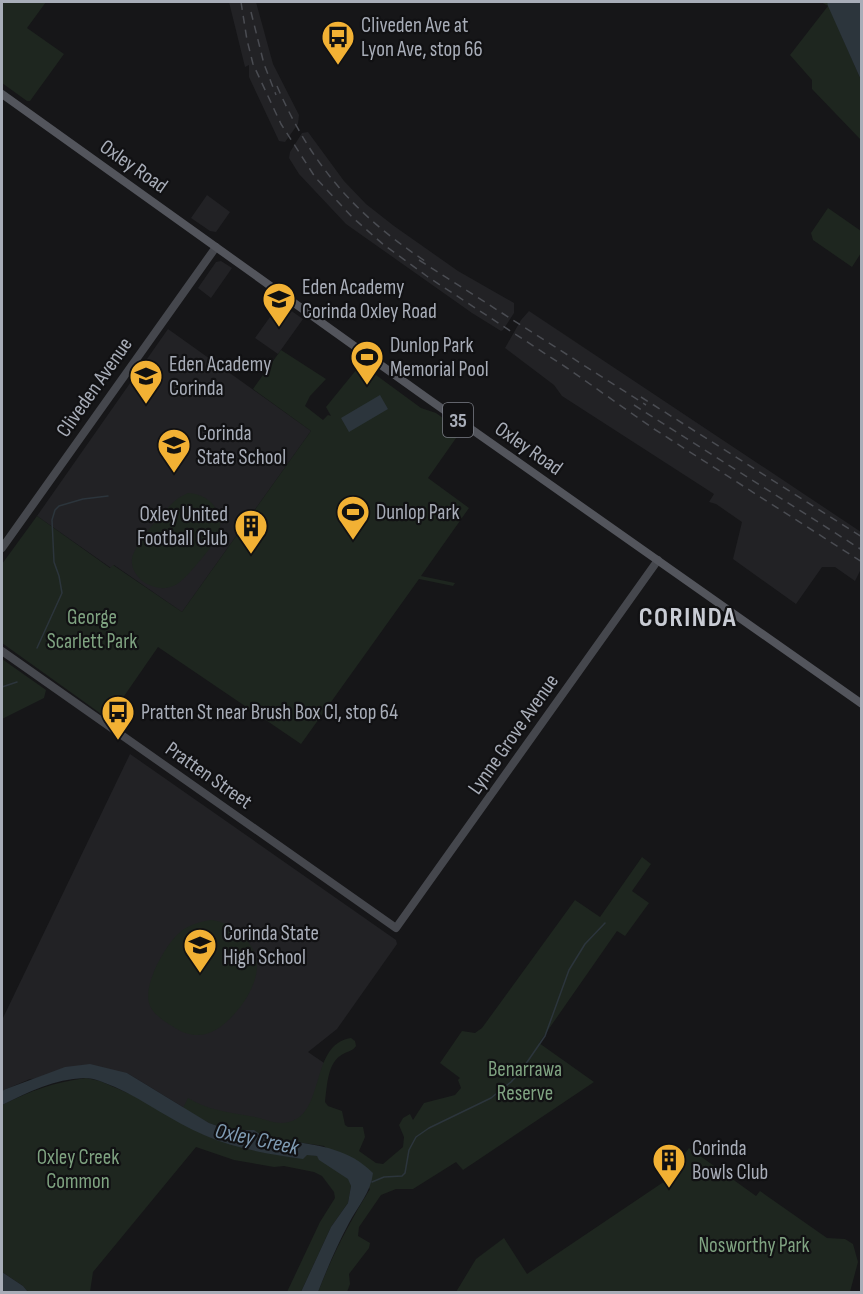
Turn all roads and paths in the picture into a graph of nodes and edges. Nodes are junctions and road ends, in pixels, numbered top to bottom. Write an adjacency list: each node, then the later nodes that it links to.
1 (2, 94): 2 (main road, Oxley Road / 35)
2 (216, 247): 3 (street, Cliveden Avenue); 4 (main road, Oxley Road / 35)
3 (2, 548)
4 (658, 560): 6 (main road, Oxley Road / 35); 7 (street, Lynne Grove Avenue)
5 (2, 651): 7 (street, Pratten Street)
6 (861, 704)
7 (396, 928)

